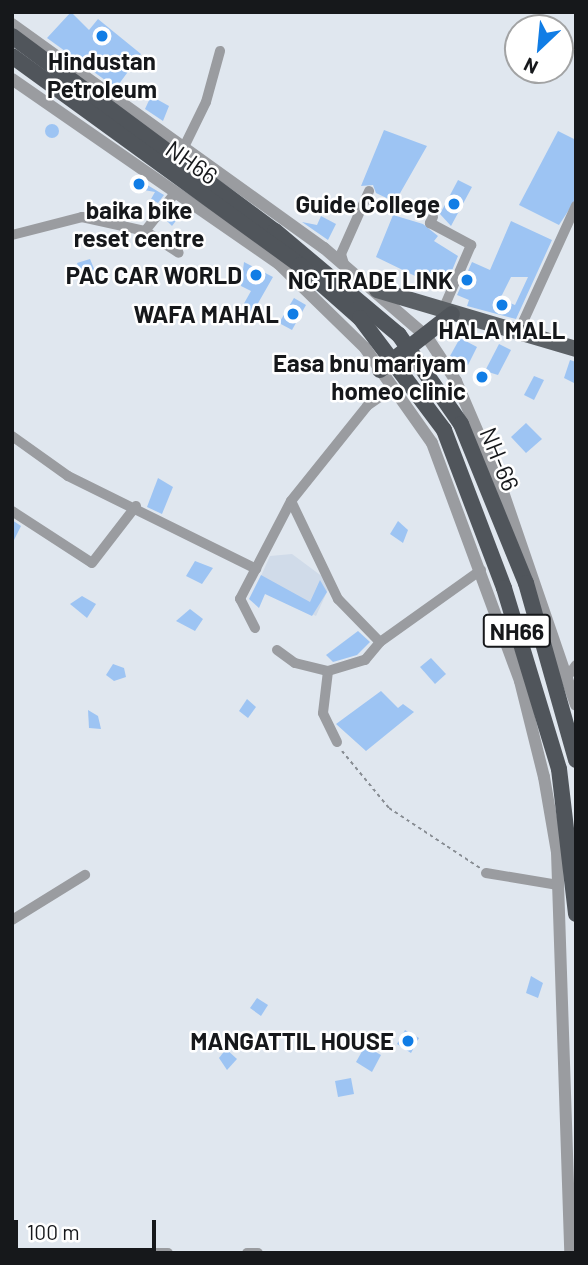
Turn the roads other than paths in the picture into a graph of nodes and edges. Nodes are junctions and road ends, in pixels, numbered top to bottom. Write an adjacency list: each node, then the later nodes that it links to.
1 (12, 24): 6 (street, NH66)
2 (12, 36): 36 (highway, NH-66)
3 (220, 51): 6 (street)
4 (12, 56): 20 (highway, NH66 / NH66)
5 (12, 79): 8 (street, NH66)
6 (183, 149): 14 (street, NH66)
7 (369, 191): 14 (street)
8 (175, 193): 11 (street); 20 (street, NH66)
9 (576, 206): 17 (street)
10 (433, 217): 16 (street)
11 (145, 232): 12 (street); 13 (street)
12 (12, 235)
13 (179, 253)
14 (344, 265): 15 (street, NH66)
15 (377, 290): 16 (main road); 18 (street, NH66)
16 (447, 313): 17 (main road); 18 (highway)
17 (518, 333): 19 (main road)
18 (425, 339): 20 (highway); 33 (street, NH66)
19 (576, 349)
20 (390, 367): 21 (street, NH66); 40 (highway, NH66)
21 (393, 388): 23 (street); 27 (street, NH66)
22 (12, 436): 24 (street)
23 (291, 501): 26 (street); 29 (street)
24 (136, 506): 25 (street); 26 (street)
25 (12, 511)
26 (256, 569): 28 (street)
27 (481, 570): 29 (street); 39 (street, NH66)
28 (255, 628)
29 (380, 642): 32 (street)
30 (277, 650): 32 (street)
31 (576, 665): 33 (street)
32 (328, 671): 35 (street)
33 (567, 677): 34 (street, NH66)
34 (576, 705)
35 (337, 743)
36 (576, 760)
37 (486, 873): 39 (street)
38 (85, 875): 41 (street)
39 (558, 885): 46 (street, NH66)
40 (576, 914)
41 (12, 920)
42 (135, 1253): 43 (street)
43 (168, 1253)
44 (247, 1253): 45 (street)
45 (258, 1253)
46 (570, 1253)

